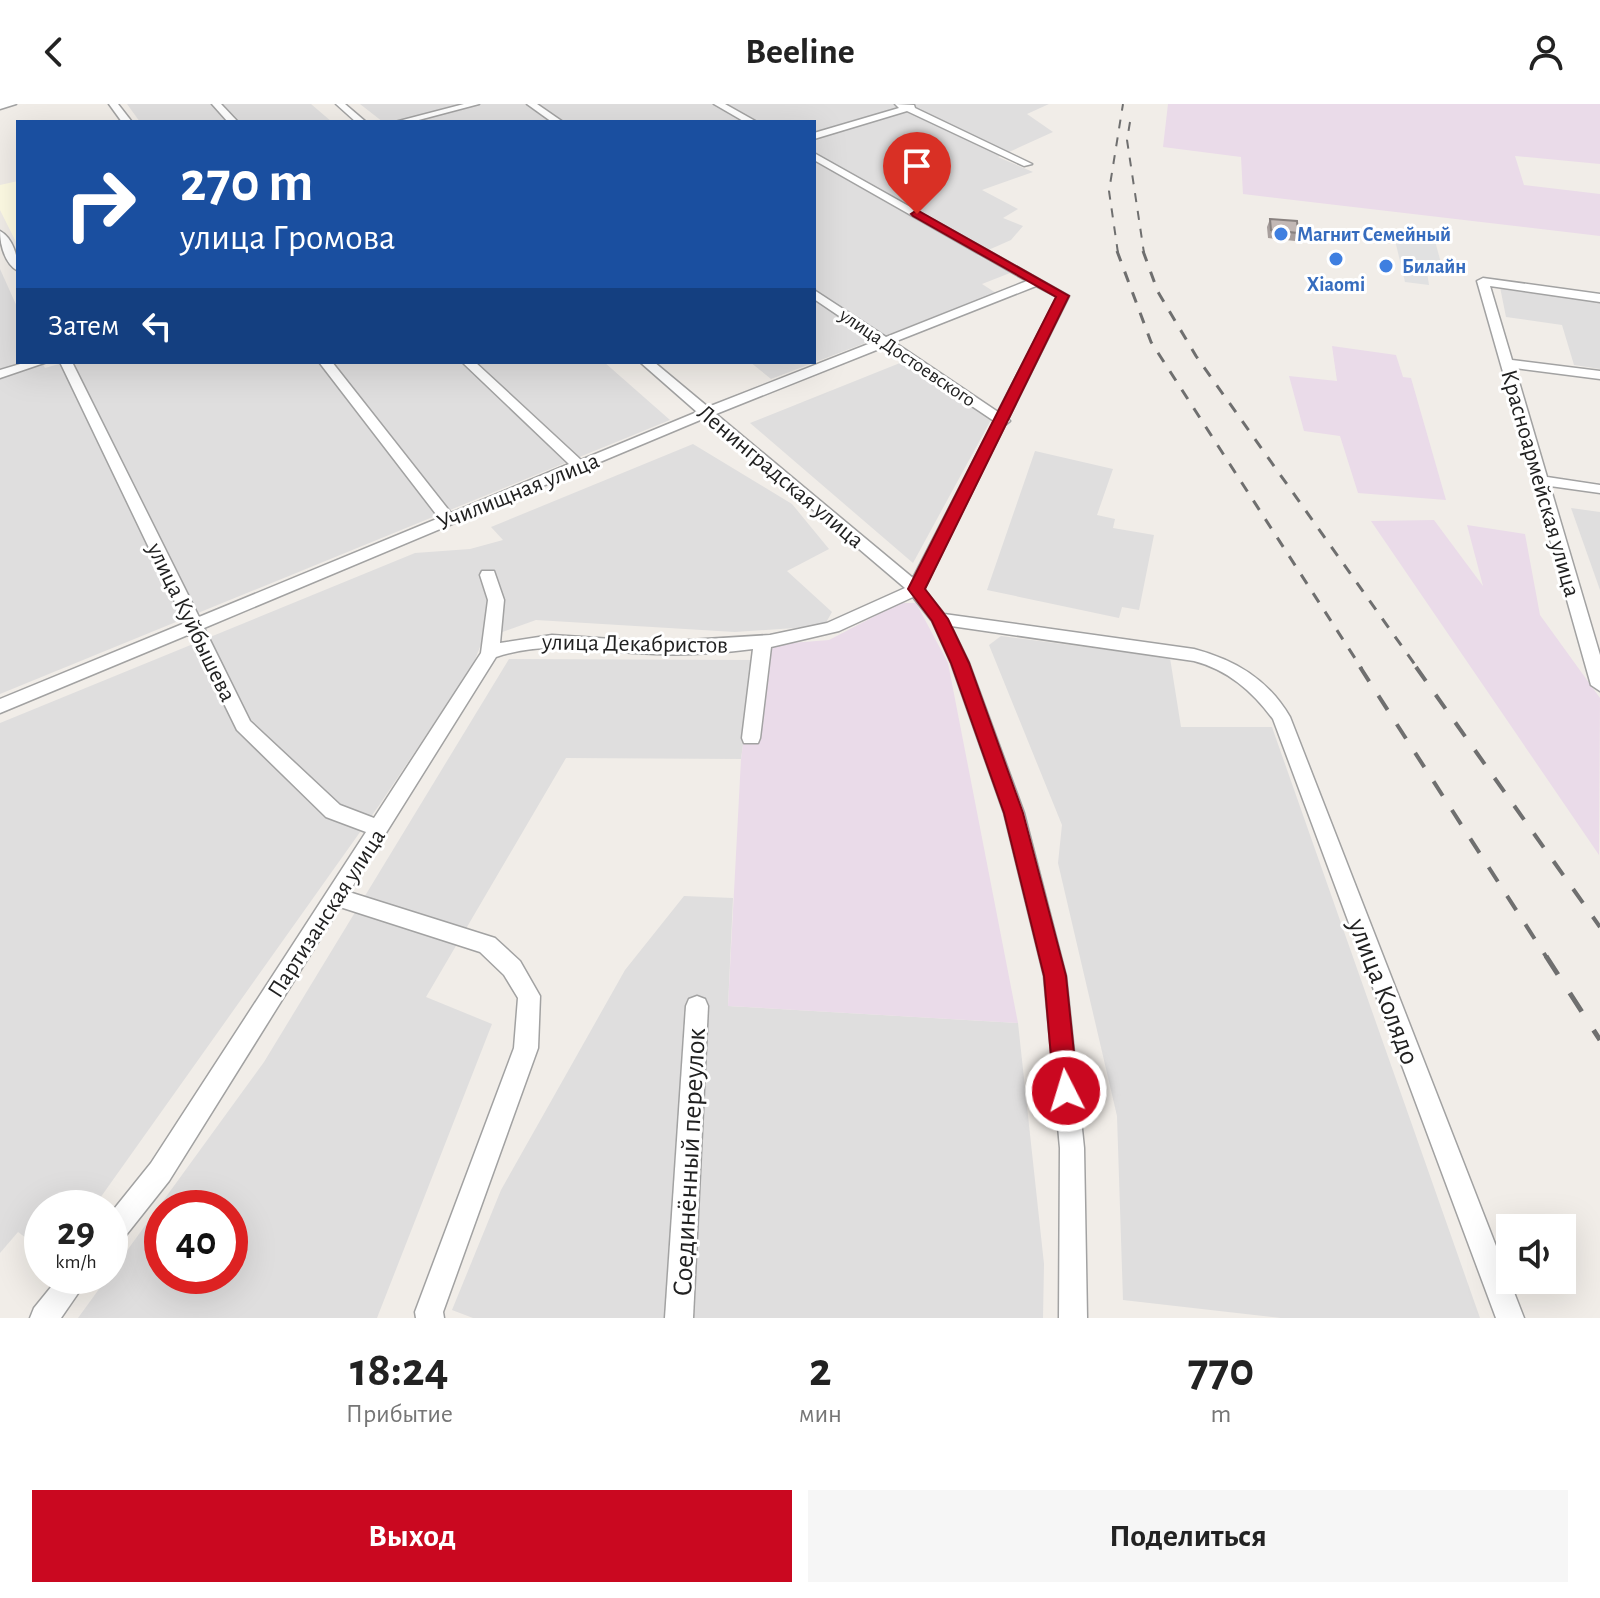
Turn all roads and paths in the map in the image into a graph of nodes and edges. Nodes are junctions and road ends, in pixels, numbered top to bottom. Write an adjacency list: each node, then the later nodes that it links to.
1 (12, 104): 9 (street)
2 (113, 104): 11 (street)
3 (216, 104): 12 (street)
4 (340, 104): 13 (street)
5 (475, 104): 14 (street)
6 (531, 104): 15 (street)
7 (718, 104): 16 (street)
8 (922, 104): 10 (street)
9 (0, 106)
10 (903, 106): 17 (street); 19 (street)
11 (125, 120)
12 (231, 120)
13 (359, 120)
14 (408, 120)
15 (555, 120)
16 (748, 120)
17 (816, 135)
18 (816, 157): 22 (street)
19 (1027, 164)
20 (0, 234): 21 (street)
21 (16, 264)
22 (1037, 281): 25 (street, Училищная улица); 35 (street)
23 (816, 295): 25 (street, улица Достоевского)
24 (1600, 298): 26 (street, Красноармейская улица)
25 (885, 342): 34 (street, Училищная улица); 35 (street, улица Достоевского)
26 (1506, 363): 33 (street); 37 (street, Красноармейская улица)
27 (34, 364): 32 (street)
28 (67, 364): 43 (street, улица Куйбышева)
29 (327, 364): 39 (street)
30 (470, 364): 36 (street)
31 (648, 364): 34 (street, Ленинградская улица)
32 (0, 374)
33 (1600, 375)
34 (706, 413): 36 (street, Училищная улица); 41 (street, Ленинградская улица)
35 (1003, 421): 41 (street)
36 (579, 466): 39 (street, Училищная улица)
37 (1538, 480): 38 (street); 46 (street, Красноармейская улица)
38 (1600, 489)
39 (448, 520): 43 (street, Училищная улица)
40 (488, 575): 45 (street, Партизанская улица)
41 (916, 589): 42 (street, Ленинградская улица); 44 (street, улица Декабристов)
42 (939, 619): 57 (street, Ленинградская улица); 58 (street, улица Колядо)
43 (193, 626): 47 (street, Училищная улица); 49 (street, улица Куйбышева)
44 (763, 641): 45 (street, улица Декабристов); 48 (street)
45 (490, 653): 49 (street, Партизанская улица)
46 (1600, 685)
47 (0, 706)
48 (751, 738)
49 (380, 829): 50 (street, Партизанская улица)
50 (337, 897): 52 (street, Партизанская улица); 55 (street)
51 (697, 1006): 56 (street, Соединённый переулок)
52 (128, 1212)
53 (63, 1294): 54 (street)
54 (44, 1318)
55 (430, 1318)
56 (679, 1318)
57 (1073, 1318)
58 (1510, 1318)

